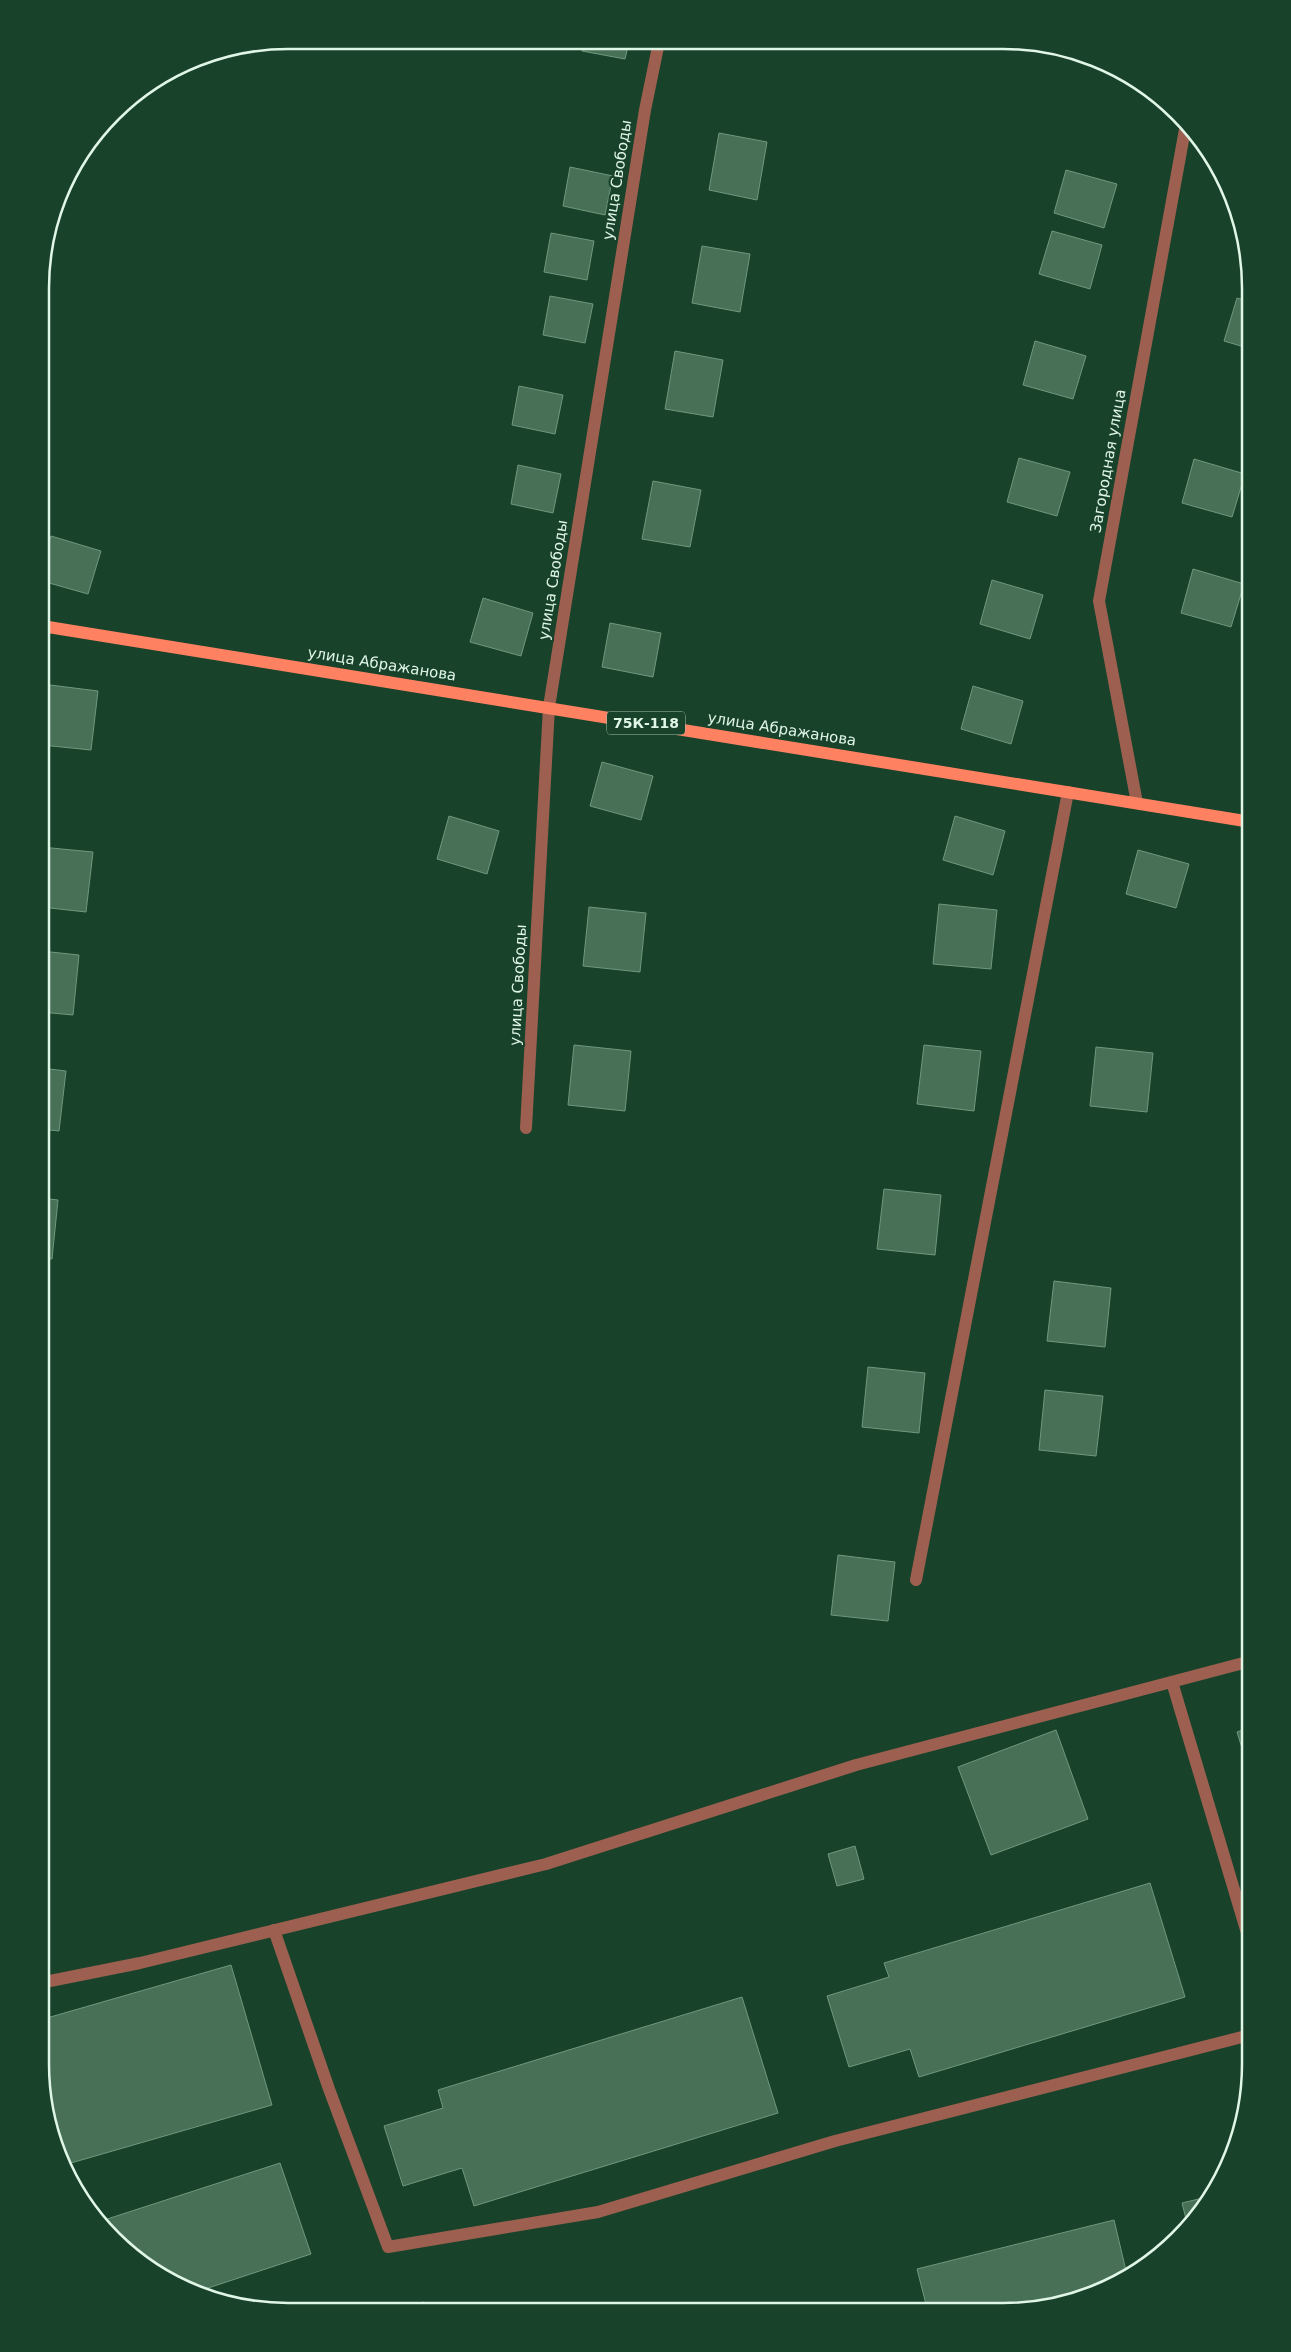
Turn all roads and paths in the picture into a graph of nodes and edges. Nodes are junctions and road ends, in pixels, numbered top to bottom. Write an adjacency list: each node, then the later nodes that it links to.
1 (658, 49): 4 (street, улица Свободы)
2 (1185, 132): 6 (street, Загородная улица)
3 (49, 627): 4 (main road, улица Абражанова / 75К-118)
4 (549, 708): 5 (main road, улица Абражанова / 75К-118); 8 (street, улица Свободы)
5 (1068, 792): 6 (main road, улица Абражанова / 75К-118); 9 (street)
6 (1138, 803): 7 (main road, улица Абражанова / 75К-118)
7 (1242, 820)
8 (526, 1128)
9 (916, 1580)
10 (1242, 1664): 11 (street)
11 (1172, 1682): 12 (street); 13 (street)
12 (1242, 1915)
13 (274, 1930): 14 (street); 15 (street)
14 (49, 1981)
15 (1242, 2037)

